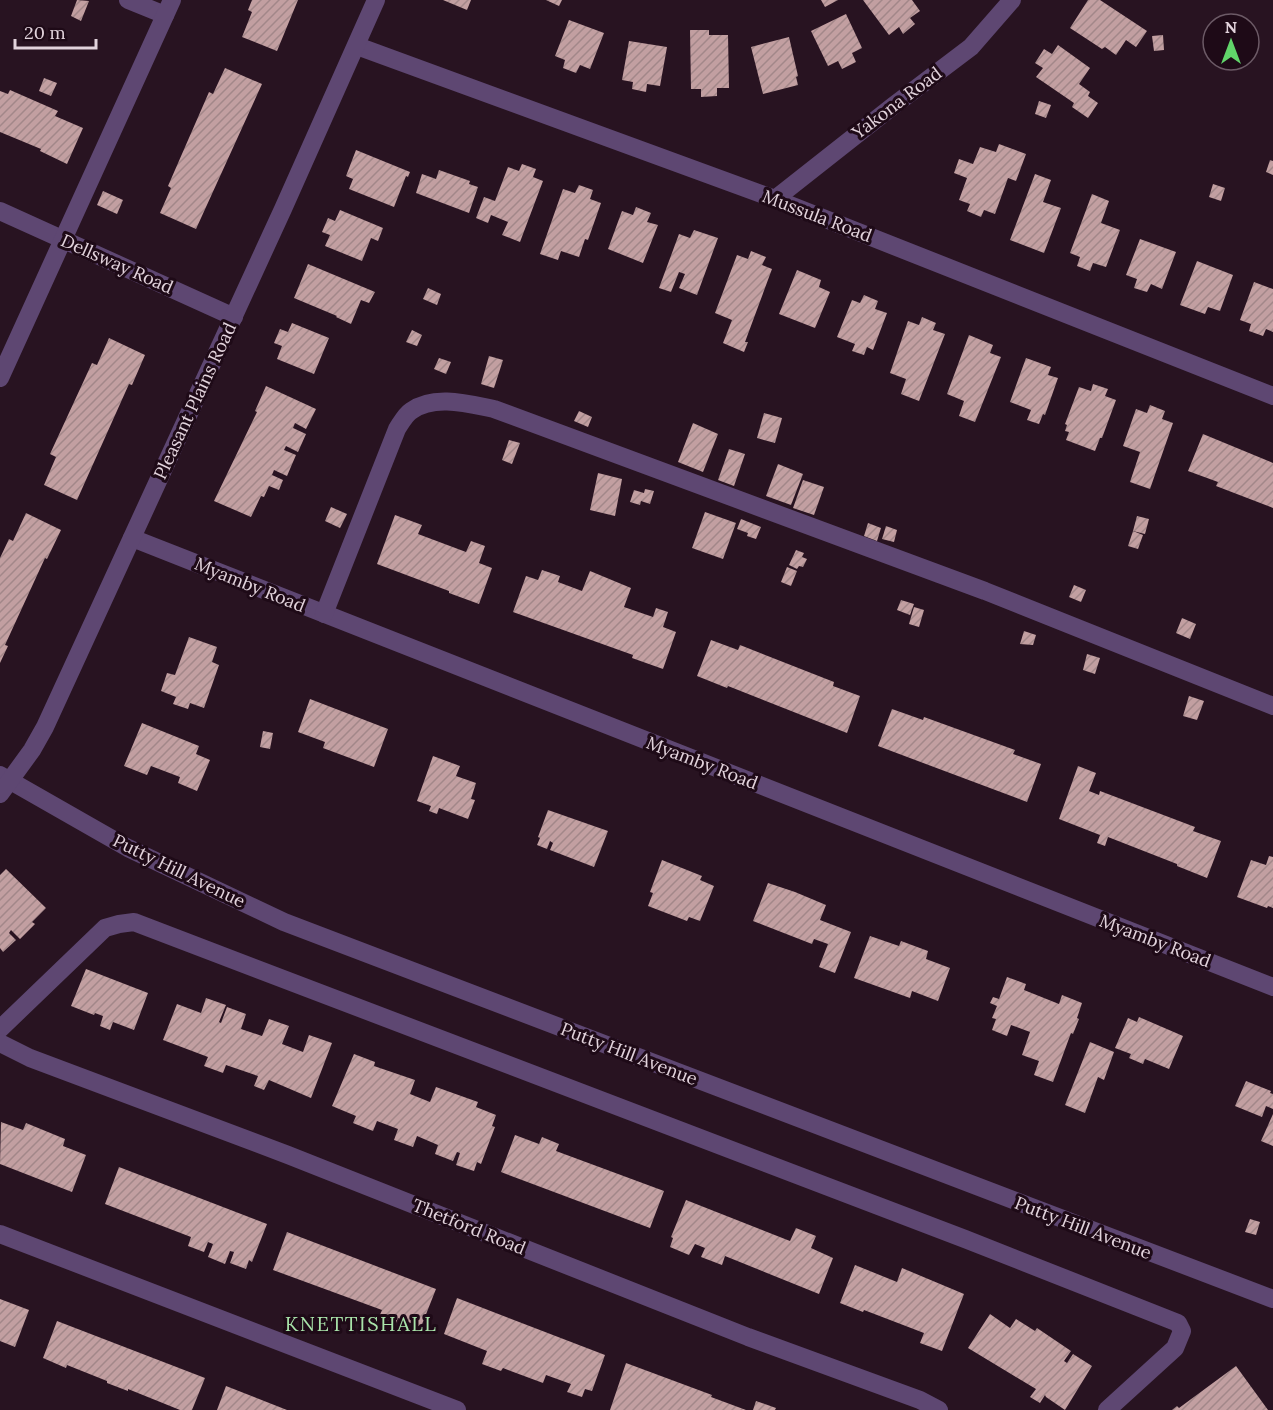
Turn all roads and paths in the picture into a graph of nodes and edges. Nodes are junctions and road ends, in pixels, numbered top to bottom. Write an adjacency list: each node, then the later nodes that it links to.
1 (128, 0): 4 (street)
2 (376, 0): 5 (street, Pleasant Plains Road)
3 (1012, 0): 6 (street, Yakona Road)
4 (168, 8): 8 (street)
5 (357, 46): 6 (street, Mussula Road); 9 (street, Pleasant Plains Road)
6 (775, 199): 11 (street, Mussula Road)
7 (0, 212): 8 (street, Dellsway Road)
8 (63, 240): 9 (street, Dellsway Road); 10 (street)
9 (234, 317): 12 (street, Pleasant Plains Road)
10 (0, 378)
11 (1273, 396)
12 (132, 538): 13 (street, Myamby Road); 15 (street, Pleasant Plains Road)
13 (324, 614): 14 (street); 16 (street, Myamby Road)
14 (1273, 706)
15 (4, 783): 20 (street, Putty Hill Avenue)
16 (1273, 987)
17 (0, 1029): 23 (street)
18 (0, 1043): 22 (street, Thetford Road)
19 (0, 1234): 21 (street)
20 (1273, 1299)
21 (457, 1410)
22 (939, 1410)
23 (1107, 1410)

